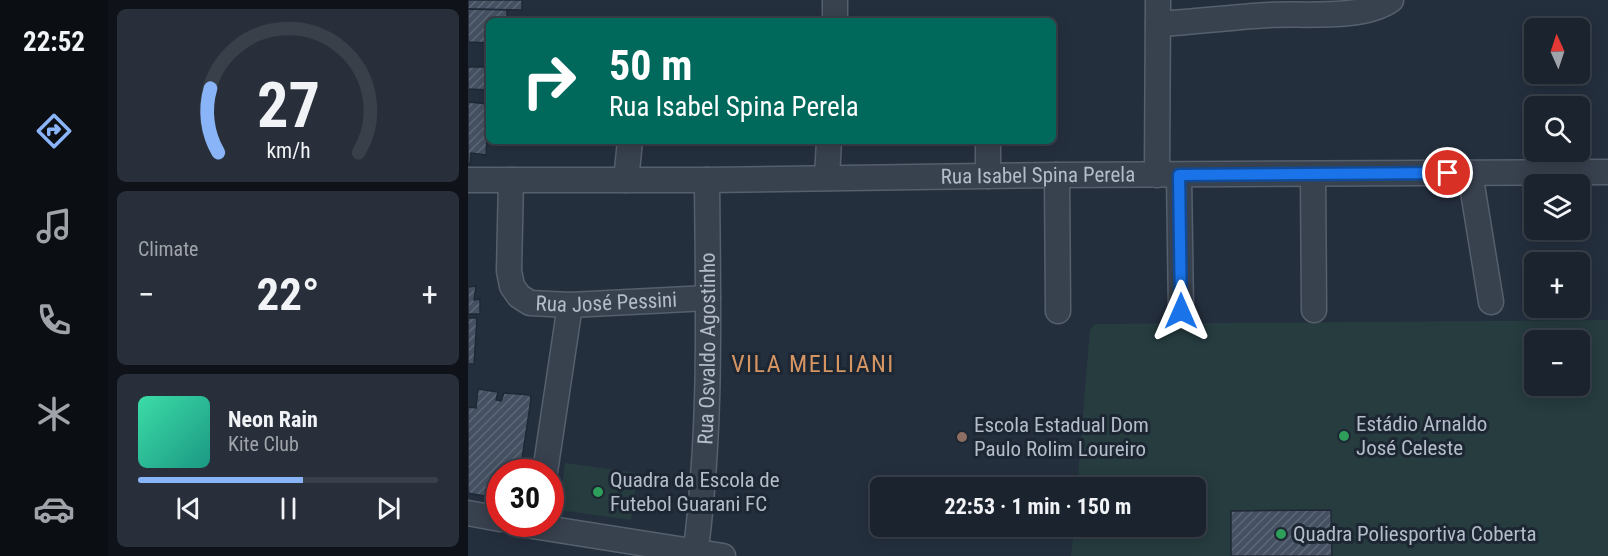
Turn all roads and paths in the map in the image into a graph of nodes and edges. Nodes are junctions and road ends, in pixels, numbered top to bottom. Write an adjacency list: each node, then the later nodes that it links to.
1 (835, 0): 4 (street)
2 (1158, 0): 5 (street)
3 (1391, 0): 5 (street)
4 (835, 18)
5 (1158, 24): 13 (street)
6 (630, 144): 18 (street)
7 (830, 144): 15 (street)
8 (988, 144): 14 (street)
9 (1608, 172): 10 (street, Rua Isabel Spina Perela)
10 (1470, 173): 11 (street, Rua Isabel Spina Perela); 21 (street)
11 (1313, 174): 13 (street, Rua Isabel Spina Perela); 23 (street)
12 (1057, 175): 13 (street, Rua Isabel Spina Perela); 14 (street, Rua Isabel Spina Perela); 24 (street)
13 (1168, 175): 25 (street)
14 (988, 176): 15 (street, Rua Isabel Spina Perela)
15 (827, 178): 19 (street, Rua Isabel Spina Perela)
16 (468, 180): 17 (street, Rua Isabel Spina Perela)
17 (512, 180): 18 (street, Rua Isabel Spina Perela); 22 (street, Rua José Pessini)
18 (626, 180): 19 (street, Rua Isabel Spina Perela)
19 (707, 180): 20 (street, Rua Osvaldo Agostinho)
20 (708, 298): 22 (street, Rua José Pessini); 30 (street, Rua Osvaldo Agostinho)
21 (1491, 302)
22 (570, 305): 26 (street)
23 (1314, 310)
24 (1058, 311)
25 (1181, 311)
26 (547, 459)
27 (468, 513): 28 (street)
28 (486, 516)
29 (564, 531): 30 (street)
30 (696, 554): 31 (street)
31 (723, 556)

